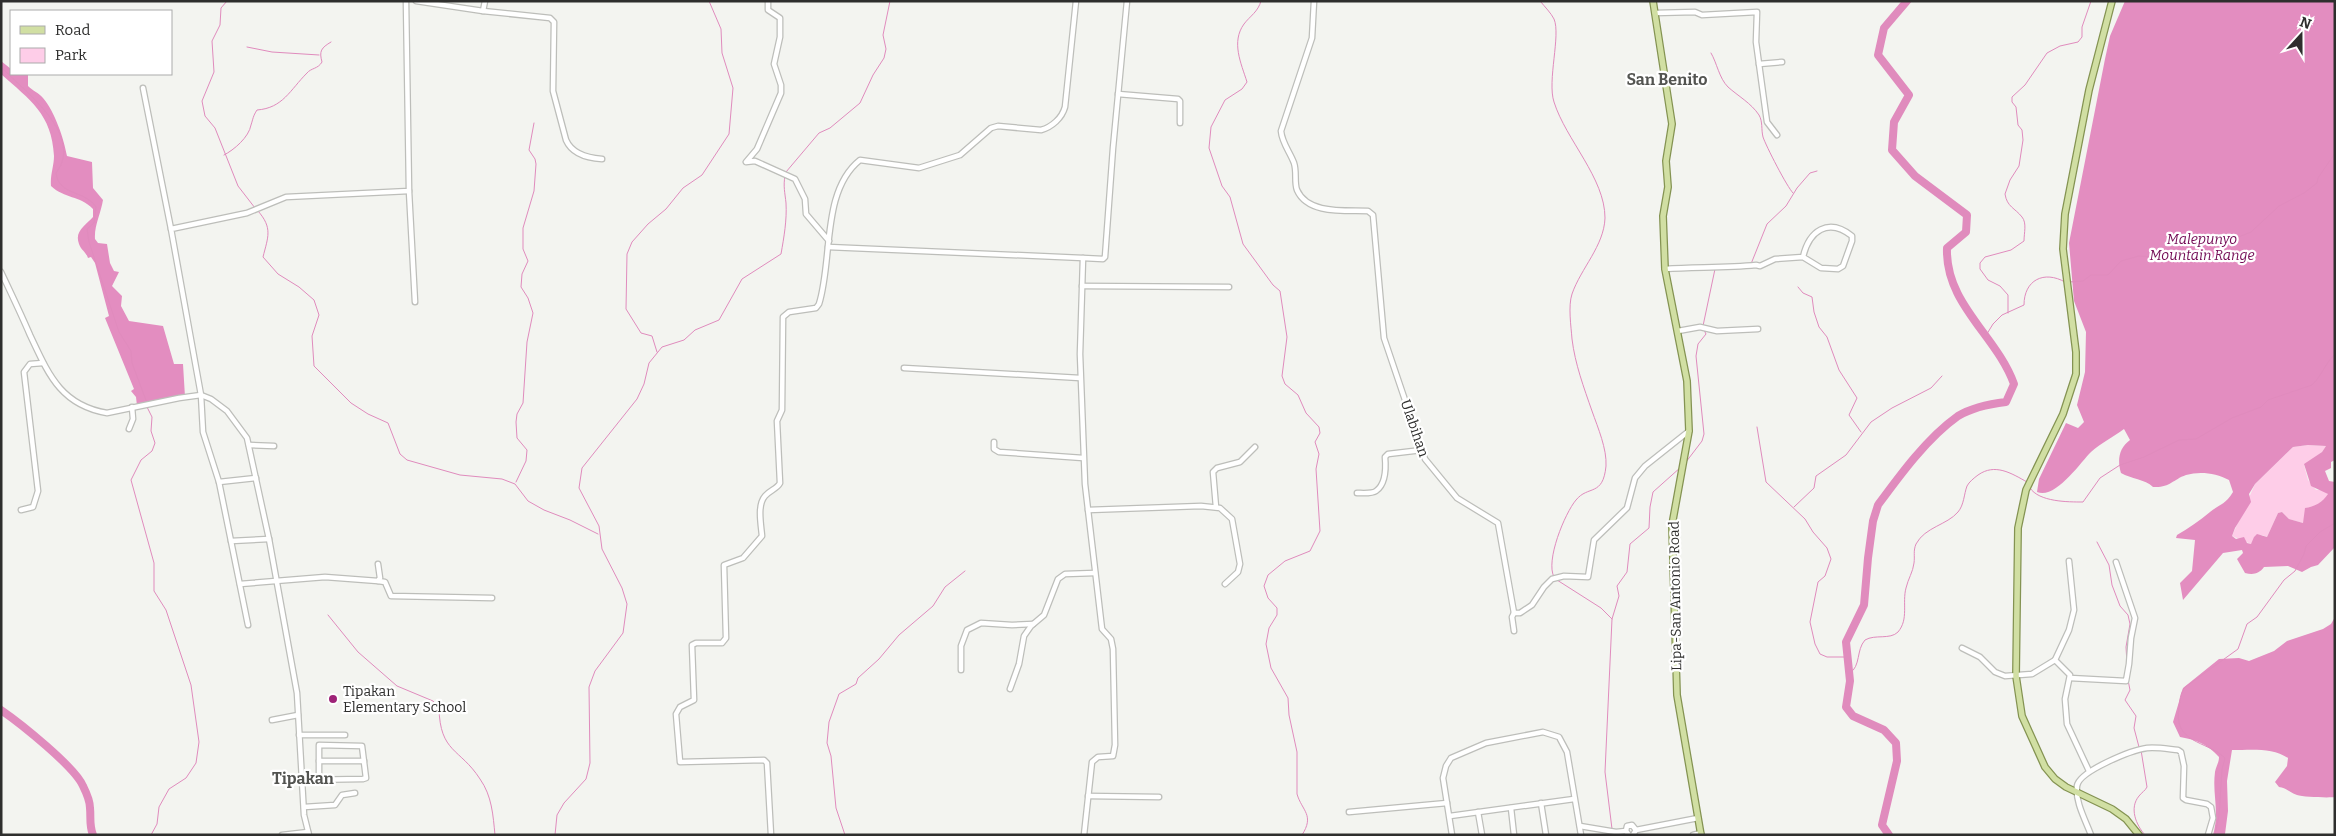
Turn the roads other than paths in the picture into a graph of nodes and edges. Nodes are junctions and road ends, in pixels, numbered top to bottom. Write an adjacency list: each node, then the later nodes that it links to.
1 (406, 1): 19 (street)
2 (416, 1): 10 (street)
3 (485, 1): 10 (street)
4 (768, 1): 21 (street)
5 (1076, 1): 21 (street)
6 (1127, 1): 15 (street)
7 (1314, 1): 43 (street, Ulabihan)
8 (1653, 1): 11 (main road, Lipa-San Antonio Road)
9 (2112, 1): 69 (main road)
10 (483, 11): 18 (street)
11 (1655, 13): 13 (street); 25 (main road, Lipa-San Antonio Road)
12 (1782, 62): 13 (street)
13 (1759, 64): 17 (street)
14 (143, 88): 20 (street)
15 (1118, 94): 16 (street); 24 (street)
16 (1180, 123)
17 (1777, 135)
18 (602, 159)
19 (409, 191): 20 (street); 29 (street)
20 (171, 228): 35 (street)
21 (829, 241): 22 (street)
22 (828, 247): 24 (street); 100 (street)
23 (1803, 257): 23 (street); 25 (street)
24 (1083, 258): 27 (street)
25 (1665, 269): 31 (main road, Lipa-San Antonio Road)
26 (1, 272): 32 (street)
27 (1082, 286): 28 (street); 34 (street)
28 (1229, 286)
29 (415, 302)
30 (1758, 328): 31 (street)
31 (1678, 331): 38 (main road, Lipa-San Antonio Road)
32 (43, 363): 36 (street); 49 (street)
33 (904, 368): 34 (street)
34 (1080, 378): 44 (street)
35 (201, 395): 36 (street); 40 (street); 46 (street)
36 (132, 407): 37 (street)
37 (129, 429)
38 (1689, 431): 62 (street); 93 (main road, Lipa-San Antonio Road)
39 (994, 442): 44 (street)
40 (249, 445): 41 (street); 45 (street)
41 (274, 446)
42 (1255, 447): 48 (street)
43 (1422, 450): 47 (street); 62 (street, Ulabihan)
44 (1084, 458): 50 (street)
45 (256, 478): 46 (street); 51 (street)
46 (219, 482): 52 (street)
47 (1357, 494)
48 (1216, 507): 50 (street); 60 (street)
49 (21, 510)
50 (1088, 510): 56 (street)
51 (269, 539): 52 (street); 58 (street)
52 (231, 541): 59 (street)
53 (2069, 561): 67 (street)
54 (2116, 562): 70 (street)
55 (378, 564): 57 (street)
56 (1095, 573): 63 (street); 83 (street)
57 (378, 581): 58 (street); 61 (street)
58 (277, 582): 59 (street); 72 (street)
59 (240, 584): 64 (street)
60 (1225, 584)
61 (492, 598)
62 (1514, 613): 65 (street, Ulabihan)
63 (1033, 624): 68 (street); 71 (street)
64 (248, 625)
65 (1514, 631)
66 (1962, 648): 69 (street)
67 (2055, 660): 69 (street); 70 (street)
68 (961, 670)
69 (2016, 676): 82 (main road)
70 (2070, 678): 78 (street)
71 (1010, 689)
72 (298, 716): 73 (street); 74 (street)
73 (272, 720)
74 (300, 735): 75 (street); 79 (street)
75 (345, 735)
76 (319, 761): 77 (street); 77 (street); 80 (street)
77 (364, 761): 80 (street)
78 (2089, 771): 82 (street); 110 (street)
79 (302, 780): 80 (street); 88 (street)
80 (319, 780)
81 (355, 793): 88 (street)
82 (2077, 793): 108 (street); 109 (main road)
83 (1088, 796): 84 (street); 101 (street)
84 (1159, 797)
85 (1574, 799): 86 (street); 87 (street); 94 (street)
86 (1542, 803): 89 (street); 105 (street)
87 (1447, 804): 90 (street); 92 (street)
88 (304, 807): 96 (street)
89 (1510, 808): 91 (street); 104 (street)
90 (1349, 812)
91 (1478, 812): 92 (street); 103 (street)
92 (1450, 816): 102 (street)
93 (1698, 818): 95 (street); 98 (main road, Lipa-San Antonio Road)
94 (1580, 826): 97 (street); 106 (street)
95 (1636, 830): 97 (street); 97 (street)
96 (308, 834): 99 (street)
97 (1629, 834)
98 (1701, 834): 107 (street)
99 (282, 835)
100 (771, 835)
101 (1084, 835)
102 (1452, 835)
103 (1482, 835)
104 (1514, 835)
105 (1546, 835)
106 (1581, 835)
107 (1693, 835)
108 (2091, 835)
109 (2139, 835)
110 (2208, 835)

